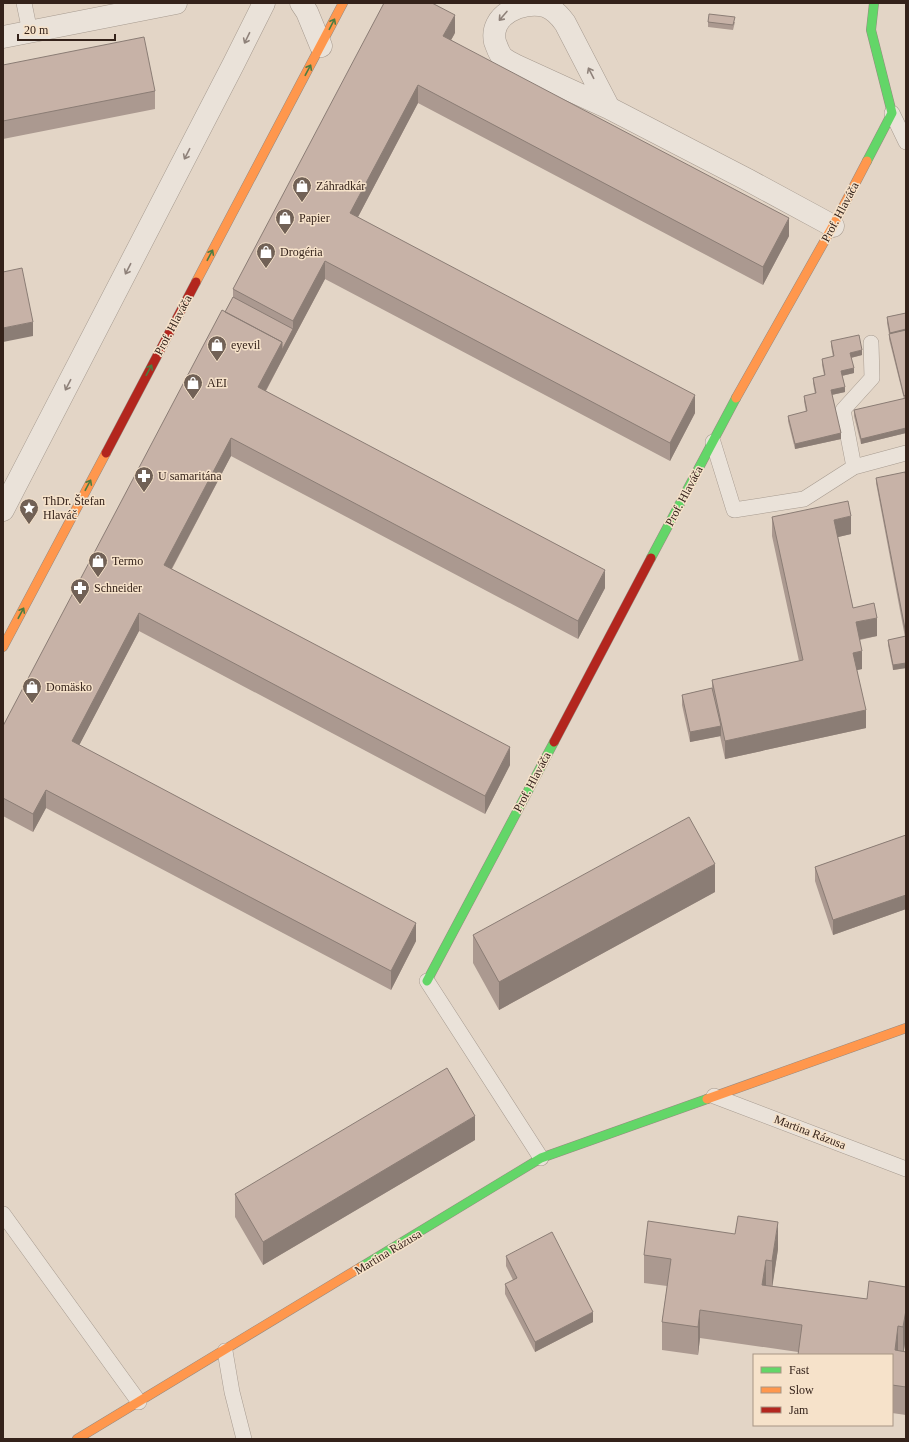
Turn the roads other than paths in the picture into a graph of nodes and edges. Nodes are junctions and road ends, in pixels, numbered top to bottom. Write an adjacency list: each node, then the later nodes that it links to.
1 (24, 3): 7 (lane)
2 (176, 3): 7 (street)
3 (264, 3): 18 (street, one-way to 18)
4 (301, 3): 9 (street)
5 (343, 3): 9 (street, Prof. Hlaváča, one-way to 5)
6 (874, 3): 11 (street)
7 (30, 32): 8 (street)
8 (3, 37)
9 (321, 46): 19 (street, Prof. Hlaváča, one-way to 9)
10 (609, 108): 10 (street, one-way to 10); 13 (street)
11 (892, 113): 12 (lane); 13 (street, Prof. Hlaváča)
12 (906, 142)
13 (833, 226): 15 (street, Prof. Hlaváča)
14 (870, 343): 17 (lane)
15 (713, 442): 17 (lane); 20 (street, Prof. Hlaváča)
16 (906, 453): 17 (lane)
17 (854, 467)
18 (3, 510)
19 (3, 647)
20 (427, 981): 23 (lane)
21 (906, 1028): 22 (street, Martina Rázusa)
22 (714, 1096): 23 (street, Martina Rázusa); 24 (lane, Martina Rázusa)
23 (541, 1158): 26 (street, Martina Rázusa)
24 (906, 1169)
25 (3, 1214): 27 (lane)
26 (225, 1351): 27 (street, Martina Rázusa); 29 (lane)
27 (139, 1402): 28 (street, Martina Rázusa)
28 (76, 1439)
29 (244, 1439)

